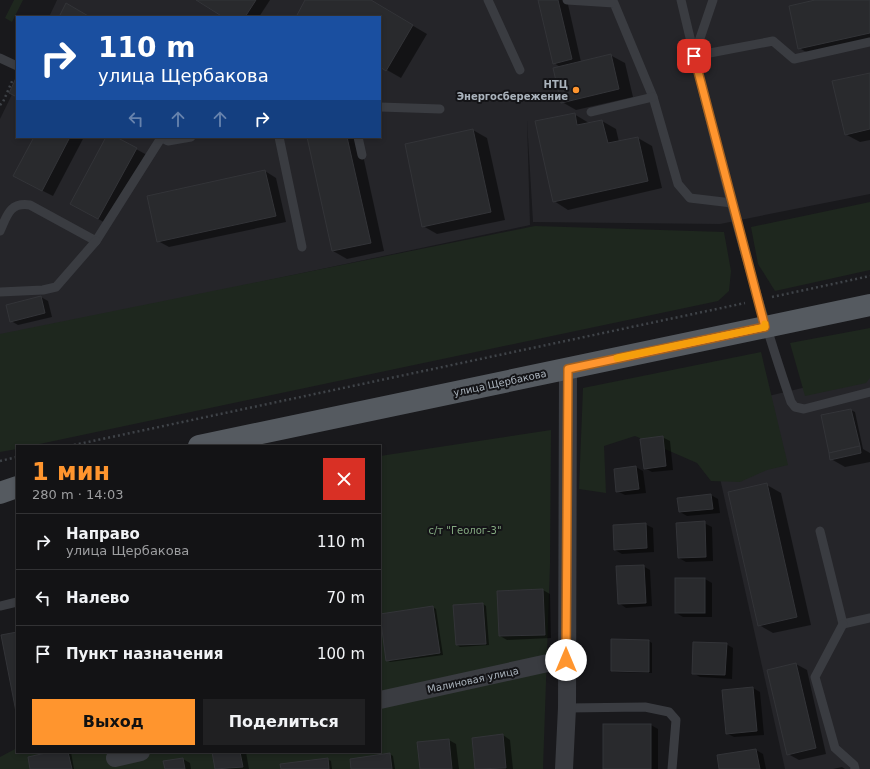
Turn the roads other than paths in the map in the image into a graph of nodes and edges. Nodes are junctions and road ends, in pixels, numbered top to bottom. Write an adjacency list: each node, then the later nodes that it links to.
1 (488, 0): 9 (lane)
2 (566, 0): 10 (lane)
3 (681, 0): 6 (lane)
4 (713, 0): 6 (lane)
5 (870, 42): 6 (lane)
6 (694, 56): 19 (lane)
7 (0, 58): 8 (lane)
8 (16, 66)
9 (520, 70)
10 (653, 97): 13 (lane); 19 (lane)
11 (381, 107): 12 (lane)
12 (440, 109)
13 (591, 112)
14 (161, 138): 15 (lane); 21 (lane)
15 (185, 138)
16 (279, 138): 22 (lane)
17 (358, 138): 18 (lane)
18 (362, 155)
19 (732, 203): 25 (lane)
20 (0, 232): 21 (lane)
21 (96, 241): 23 (lane)
22 (302, 247)
23 (0, 292)
24 (870, 305): 25 (main road, улица Щербакова)
25 (765, 327): 26 (main road, улица Щербакова); 27 (lane)
26 (568, 369): 28 (main road, улица Щербакова); 38 (street)
27 (870, 392)
28 (204, 445)
29 (16, 480): 30 (main road)
30 (0, 482)
31 (16, 487): 32 (main road)
32 (0, 493)
33 (820, 531): 37 (lane)
34 (16, 602): 35 (lane)
35 (0, 606)
36 (870, 618): 37 (lane)
37 (843, 624): 45 (lane)
38 (566, 660): 39 (street, Малиновая улица); 40 (street)
39 (381, 700)
40 (567, 708): 43 (street); 44 (lane)
41 (137, 753): 42 (street)
42 (115, 758)
43 (564, 769)
44 (672, 769)
45 (855, 769)

